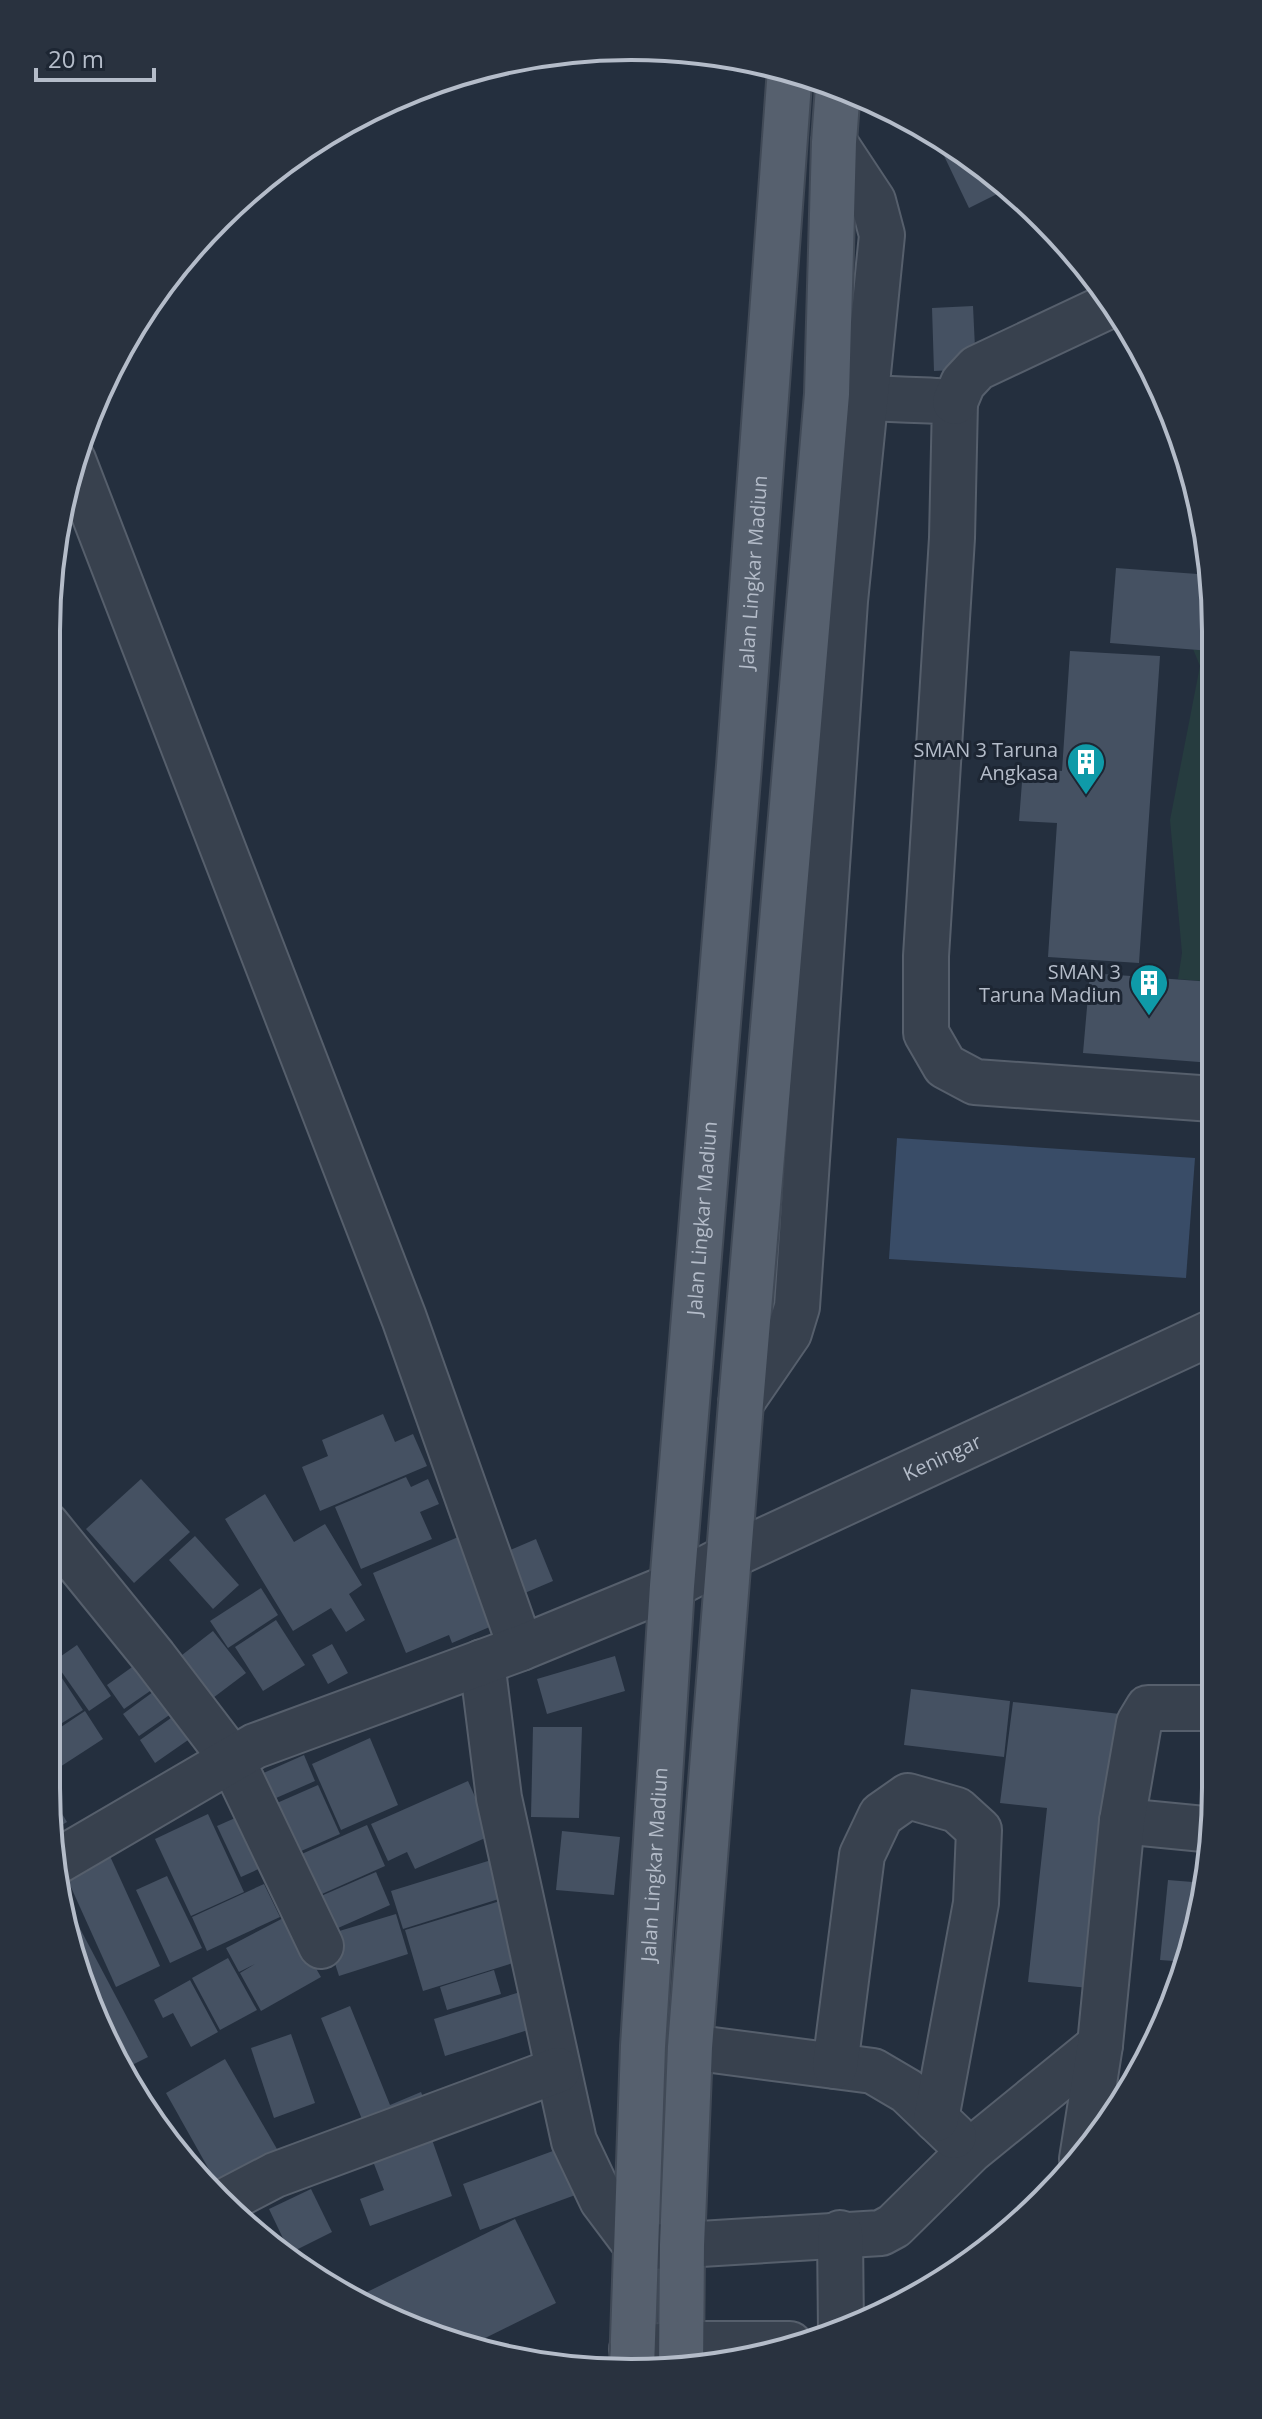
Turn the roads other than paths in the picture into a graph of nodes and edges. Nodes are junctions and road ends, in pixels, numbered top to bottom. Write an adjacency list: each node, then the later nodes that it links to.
1 (789, 82): 7 (main road, Jalan Lingkar Madiun)
2 (837, 98): 4 (main road)
3 (1102, 309): 5 (street)
4 (845, 396): 5 (street); 8 (main road); 11 (street)
5 (955, 402): 9 (street)
6 (80, 479): 15 (street)
7 (739, 766): 8 (main road); 14 (main road, Jalan Lingkar Madiun)
8 (794, 773): 11 (main road)
9 (1202, 1098)
10 (1202, 1337): 13 (street, Keningar)
11 (741, 1403): 13 (main road)
12 (60, 1541): 17 (street)
13 (728, 1557): 14 (street, Keningar); 23 (main road)
14 (672, 1586): 15 (street, Keningar); 31 (main road, Jalan Lingkar Madiun)
15 (502, 1655): 17 (street, Keningar); 25 (street)
16 (1202, 1708): 18 (street)
17 (231, 1758): 20 (street, Keningar); 21 (street)
18 (1122, 1821): 19 (street); 22 (street)
19 (1201, 1829)
20 (64, 1857)
21 (321, 1946)
22 (1100, 2045): 27 (street); 28 (street)
23 (690, 2047): 24 (street); 32 (main road)
24 (835, 2066): 26 (street); 26 (street)
25 (558, 2070): 29 (street); 31 (street)
26 (936, 2119): 28 (street)
27 (1086, 2133)
28 (970, 2151): 30 (street)
29 (233, 2197)
30 (840, 2233): 32 (street); 33 (street)
31 (635, 2244): 32 (street); 36 (main road, Jalan Lingkar Madiun)
32 (682, 2245): 35 (main road)
33 (841, 2319)
34 (719, 2352): 35 (street)
35 (681, 2356): 36 (street)
36 (632, 2358)

